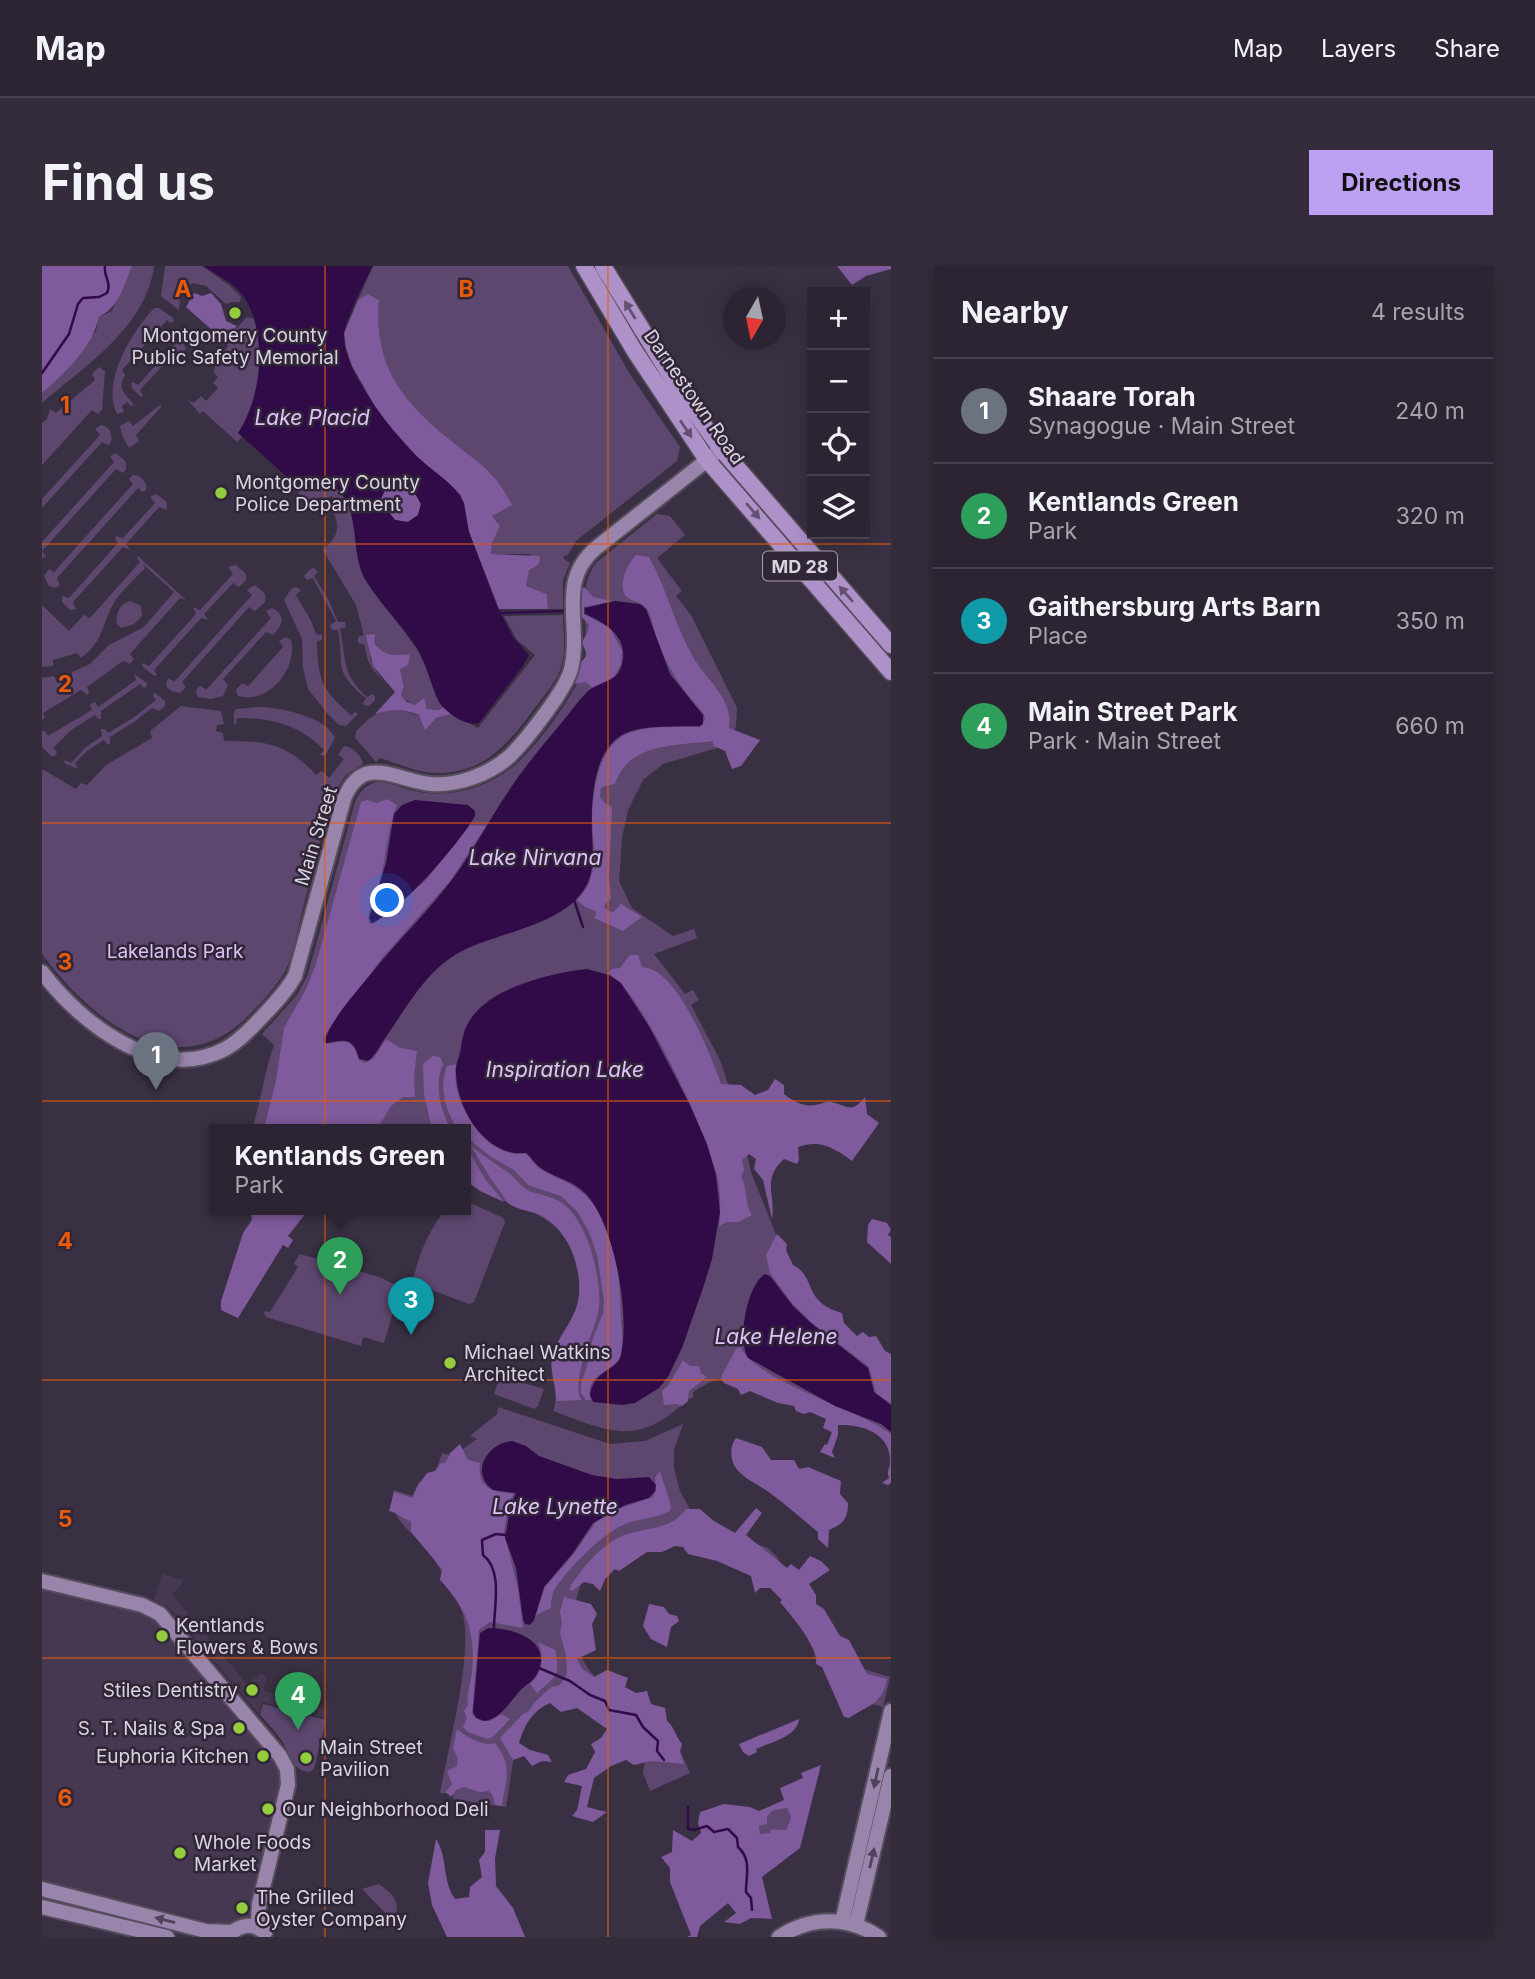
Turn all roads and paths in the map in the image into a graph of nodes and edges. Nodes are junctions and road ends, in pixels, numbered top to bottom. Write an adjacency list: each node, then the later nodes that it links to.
1 (584, 266): 4 (main road, Darnestown Road / MD 28, one-way to 4)
2 (603, 266): 3 (main road, Darnestown Road / MD 28, one-way to 2)
3 (721, 449): 4 (street, Main Street); 5 (main road, Darnestown Road / MD 28, one-way to 3)
4 (707, 460): 6 (main road, Darnestown Road / MD 28, one-way to 6); 7 (street, Main Street)
5 (891, 645)
6 (891, 672)
7 (42, 972)
8 (42, 1581): 12 (street)
9 (891, 1712): 14 (street, one-way to 14)
10 (891, 1776): 14 (street, one-way to 10)
11 (42, 1889): 15 (street, one-way to 11)
12 (258, 1904): 15 (street); 16 (street)
13 (42, 1907): 17 (street)
14 (849, 1923): 18 (street); 19 (street)
15 (233, 1932): 16 (street)
16 (267, 1936)
17 (167, 1937)
18 (779, 1937)
19 (879, 1937)

